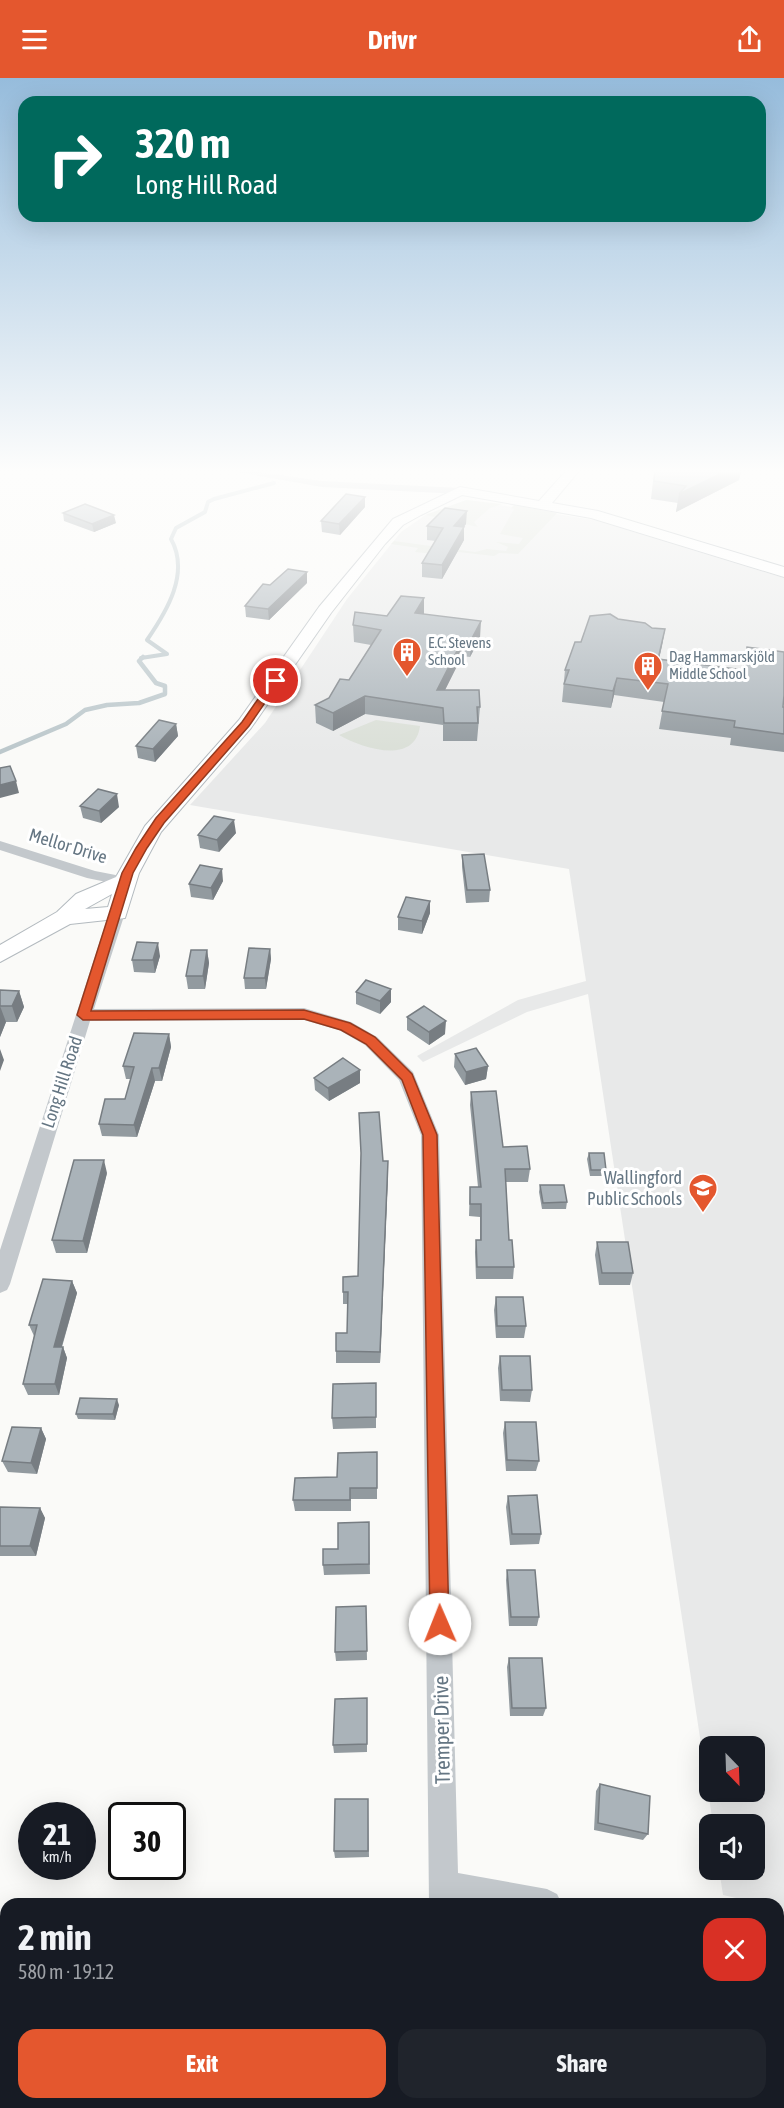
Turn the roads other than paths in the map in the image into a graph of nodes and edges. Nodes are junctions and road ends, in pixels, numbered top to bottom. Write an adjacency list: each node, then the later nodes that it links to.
1 (359, 567): 5 (main road, Long Hill Road)
2 (767, 567): 3 (main road)
3 (784, 572)
4 (0, 845): 5 (street, Mellor Drive)
5 (126, 881): 6 (main road, Long Hill Road); 7 (main road)
6 (117, 913): 7 (main road); 9 (street, Long Hill Road)
7 (65, 917): 8 (main road)
8 (0, 955)
9 (83, 1015): 10 (street, Long Hill Road); 11 (street, Tremper Drive)
10 (0, 1284)
11 (444, 1894): 12 (street)
12 (485, 1898)

